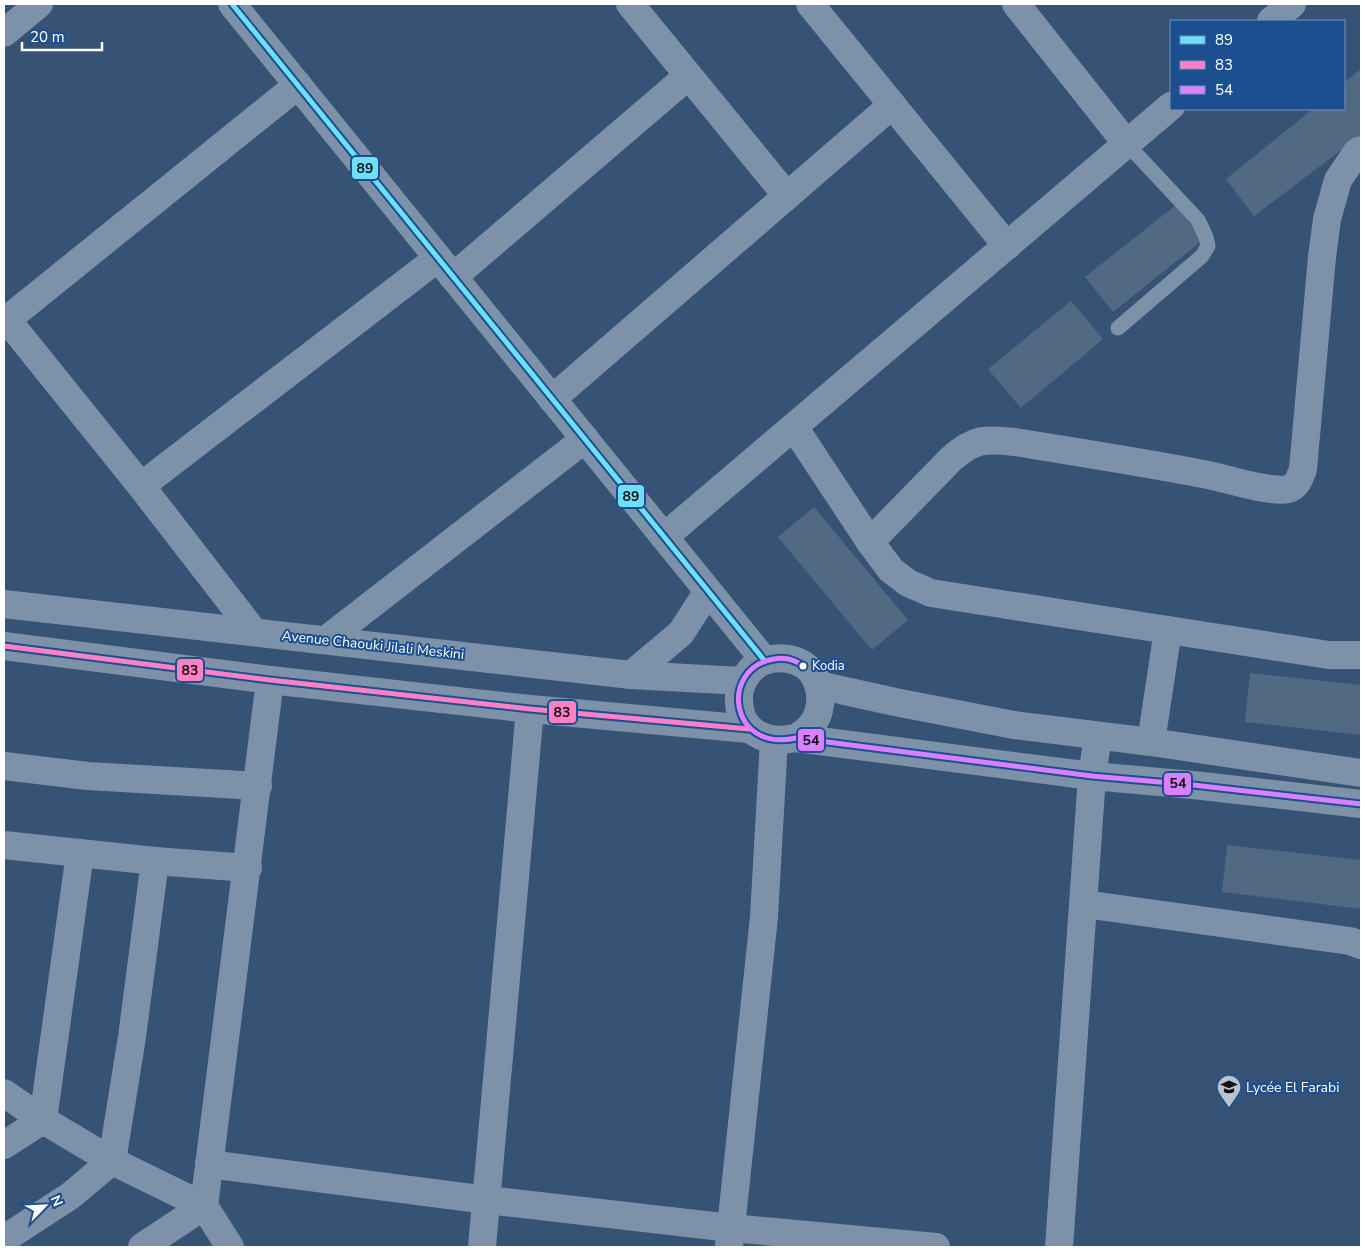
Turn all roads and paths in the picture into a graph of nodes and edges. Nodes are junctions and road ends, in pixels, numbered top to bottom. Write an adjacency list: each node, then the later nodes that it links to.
1 (39, 4): 8 (street)
2 (232, 4): 10 (street)
3 (630, 4): 9 (street)
4 (1016, 4): 13 (street)
5 (1292, 4): 7 (street)
6 (818, 6): 11 (street)
7 (1272, 20)
8 (4, 33)
9 (688, 76): 15 (street); 17 (street)
10 (298, 85): 17 (street); 18 (street)
11 (892, 105): 15 (street); 16 (street)
12 (1170, 107): 13 (street)
13 (1127, 144): 16 (street); 19 (lane)
14 (1361, 150): 25 (street)
15 (787, 196): 20 (street)
16 (1007, 246): 21 (street)
17 (446, 268): 20 (street); 23 (street)
18 (5, 320): 23 (street)
19 (1118, 328)
20 (552, 399): 22 (street)
21 (794, 427): 24 (street); 25 (street)
22 (585, 440): 24 (street); 30 (street)
23 (141, 486): 29 (street)
24 (664, 537): 26 (street)
25 (870, 542): 28 (street)
26 (708, 591): 33 (street); 34 (street)
27 (4, 604): 29 (street, Avenue Chaouki Jilali Meskini)
28 (1168, 630): 32 (street); 42 (street)
29 (254, 632): 30 (street, Avenue Chaouki Jilali Meskini)
30 (327, 639): 34 (street, Avenue Chaouki Jilali Meskini)
31 (4, 646): 35 (street)
32 (1361, 655)
33 (764, 660): 36 (street); 37 (street)
34 (631, 675): 36 (street, Avenue Chaouki Jilali Meskini)
35 (270, 680): 38 (street); 46 (street)
36 (742, 681): 39 (street)
37 (818, 685): 40 (street); 41 (street)
38 (530, 709): 39 (street); 59 (street)
39 (749, 729): 41 (street)
40 (1098, 736): 42 (street); 45 (street)
41 (785, 739): 45 (street); 61 (street)
42 (1151, 742): 44 (street)
43 (4, 766): 46 (street)
44 (1361, 773)
45 (1092, 776): 47 (street); 52 (street)
46 (258, 786): 51 (street)
47 (1361, 804)
48 (4, 845): 49 (street)
49 (80, 853): 50 (street); 55 (street)
50 (155, 861): 51 (street); 57 (street)
51 (248, 868): 58 (street)
52 (1084, 904): 53 (street); 67 (street)
53 (1361, 945)
54 (4, 1093): 55 (street)
55 (43, 1120): 56 (street); 57 (street)
56 (4, 1145)
57 (112, 1162): 60 (street); 62 (street)
58 (209, 1164): 59 (street); 60 (street)
59 (487, 1200): 61 (street); 65 (street)
60 (204, 1206): 63 (street); 64 (street)
61 (729, 1238): 66 (street)
62 (4, 1239)
63 (142, 1247)
64 (230, 1247)
65 (482, 1247)
66 (936, 1247)
67 (1060, 1247)

